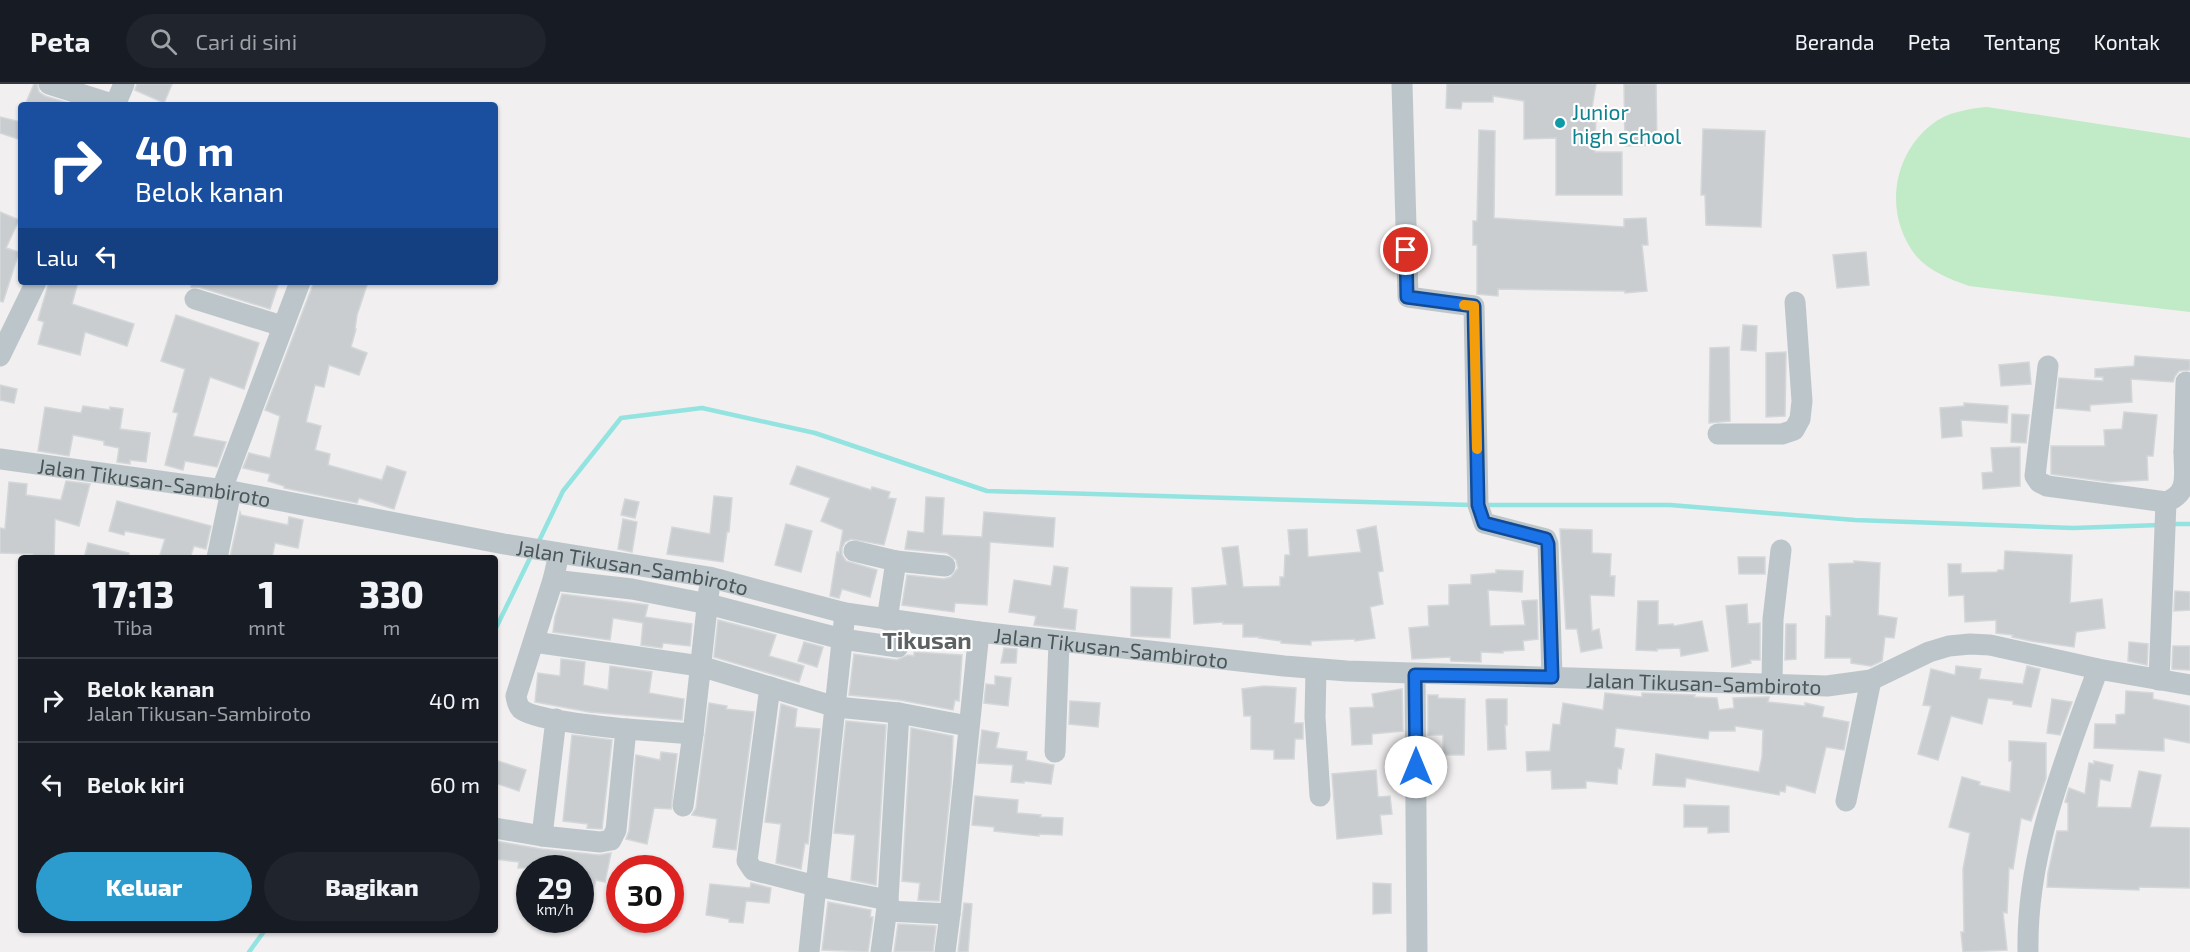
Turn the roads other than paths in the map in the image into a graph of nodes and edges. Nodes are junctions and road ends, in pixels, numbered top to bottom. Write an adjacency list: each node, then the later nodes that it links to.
1 (49, 84): 4 (street)
2 (124, 84): 5 (street)
3 (1402, 84): 39 (street)
4 (106, 102)
5 (116, 102)
6 (35, 285): 11 (street)
7 (299, 285): 10 (street)
8 (195, 299): 10 (street)
9 (1795, 302): 14 (street)
10 (282, 326): 17 (street)
11 (0, 356)
12 (2048, 366): 18 (street)
13 (2186, 382): 15 (street)
14 (1718, 434)
15 (2187, 452): 18 (street)
16 (0, 459): 17 (street, Jalan Tikusan-Sambiroto)
17 (226, 490): 21 (street, Jalan Tikusan-Sambiroto); 22 (street)
18 (2166, 514): 41 (street)
19 (1781, 550): 42 (street)
20 (854, 551): 23 (street)
21 (557, 554): 25 (street, Jalan Tikusan-Sambiroto); 26 (street)
22 (217, 555)
23 (896, 561): 24 (street); 29 (street)
24 (945, 566)
25 (709, 577): 27 (street); 28 (street, Jalan Tikusan-Sambiroto)
26 (553, 580): 27 (street); 32 (street)
27 (708, 604): 31 (street); 35 (street)
28 (844, 613): 29 (street, Jalan Tikusan-Sambiroto); 31 (street)
29 (887, 620): 30 (street, Jalan Tikusan-Sambiroto)
30 (979, 632): 33 (street, Jalan Tikusan-Sambiroto); 48 (street)
31 (842, 639): 34 (street); 45 (street)
32 (534, 642): 35 (street); 47 (street)
33 (1059, 642): 36 (street, Jalan Tikusan-Sambiroto); 51 (street)
34 (898, 647)
35 (700, 666): 44 (street); 50 (street)
36 (1316, 669): 38 (street, Jalan Tikusan-Sambiroto); 52 (street)
37 (2098, 669): 40 (street, Jalan Tikusan-Sambiroto); 41 (street, Jalan Tikusan-Sambiroto); 64 (street)
38 (1415, 675): 39 (street, Jalan Tikusan-Sambiroto); 63 (street)
39 (1552, 677): 42 (street, Jalan Tikusan-Sambiroto)
40 (1871, 680): 42 (street, Jalan Tikusan-Sambiroto); 53 (street)
41 (2159, 680): 43 (street, Jalan Tikusan-Sambiroto)
42 (1772, 684)
43 (2190, 685)
44 (770, 687): 45 (street); 57 (street)
45 (836, 707): 46 (street); 57 (street)
46 (899, 713): 48 (street); 58 (street)
47 (556, 719): 49 (street); 56 (street)
48 (968, 726): 59 (street)
49 (627, 729): 50 (street); 56 (street)
50 (693, 734): 54 (street)
51 (1055, 752)
52 (1320, 796)
53 (1846, 801)
54 (683, 806)
55 (498, 829): 56 (street)
56 (542, 837)
57 (816, 886): 58 (street); 60 (street)
58 (887, 906): 59 (street); 61 (street)
59 (950, 914): 62 (street)
60 (809, 952)
61 (881, 952)
62 (945, 952)
63 (1417, 952)
64 (2028, 952)

